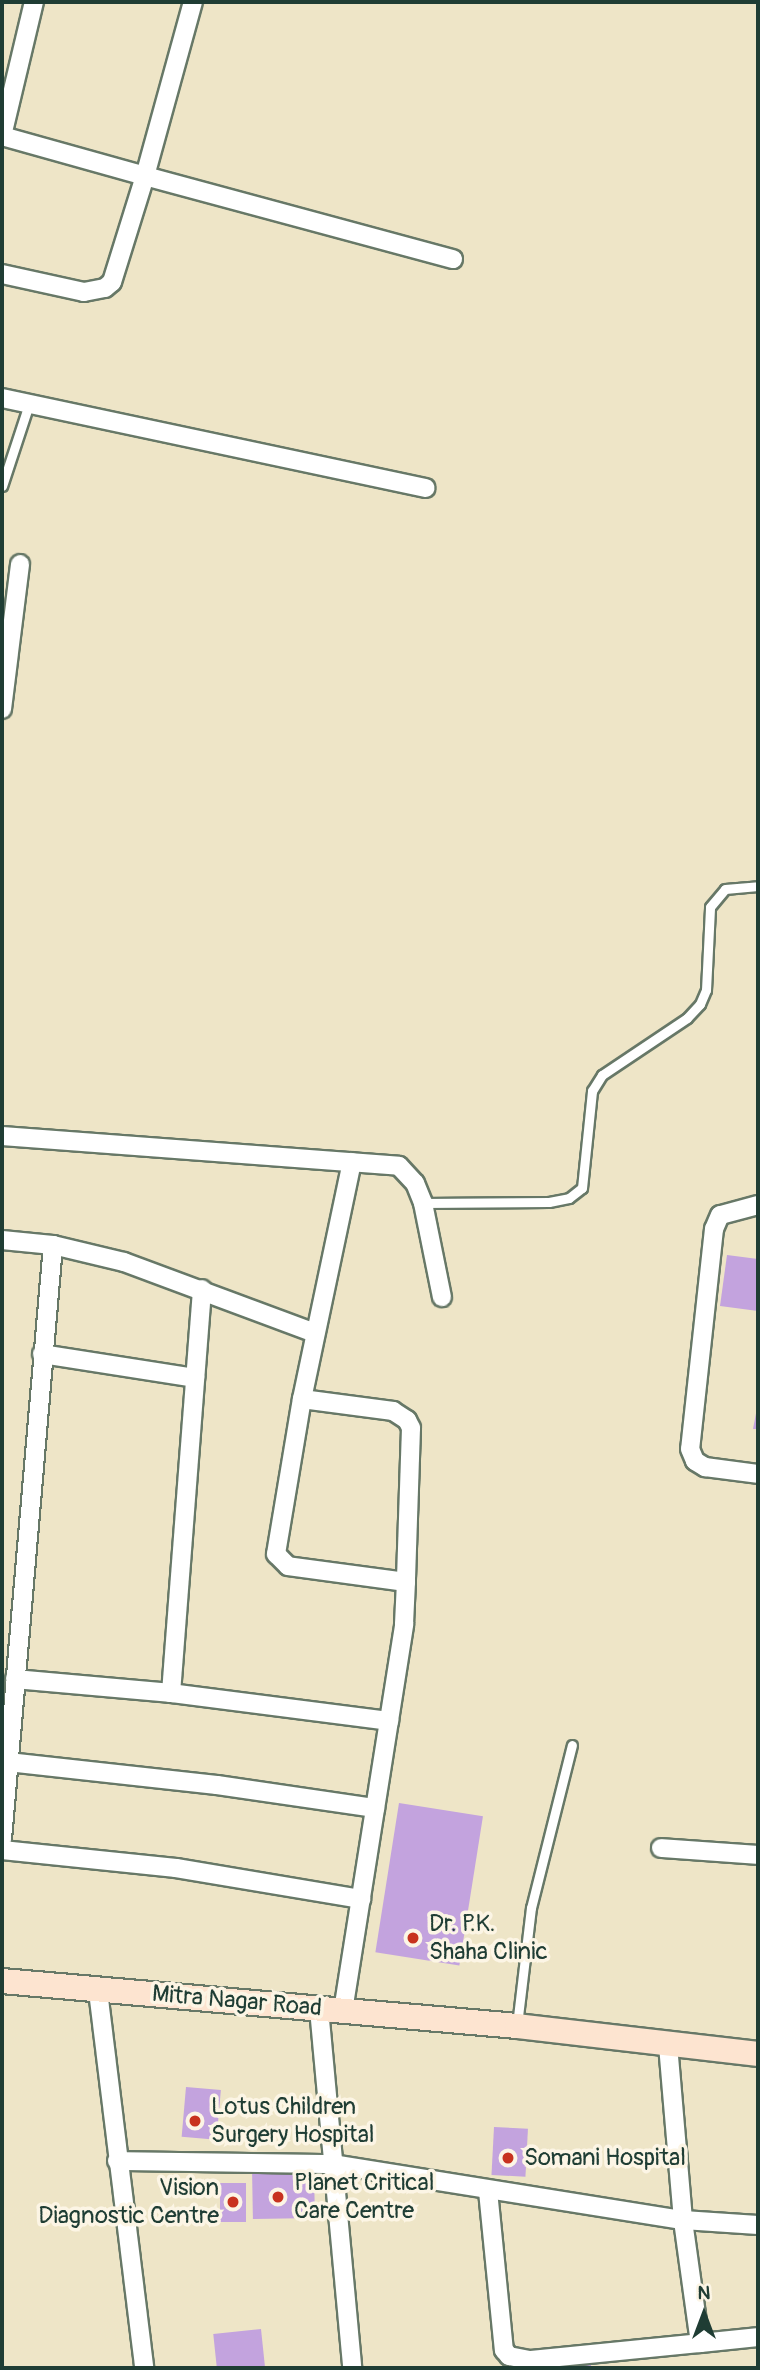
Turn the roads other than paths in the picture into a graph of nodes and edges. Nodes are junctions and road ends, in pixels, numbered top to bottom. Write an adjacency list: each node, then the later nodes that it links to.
1 (34, 2): 3 (street)
2 (193, 2): 4 (street)
3 (2, 136): 4 (street)
4 (145, 176): 5 (street); 6 (street)
5 (453, 259)
6 (2, 274)
7 (2, 398): 8 (street)
8 (29, 404): 9 (lane); 10 (street)
9 (2, 486)
10 (426, 488)
11 (20, 564): 12 (street)
12 (2, 700)
13 (758, 886): 16 (lane)
14 (2, 1136): 15 (street)
15 (352, 1162): 16 (street); 22 (street)
16 (423, 1203): 21 (street)
17 (758, 1205): 26 (street)
18 (2, 1240): 19 (street)
19 (53, 1245): 20 (street); 23 (street)
20 (202, 1289): 22 (street); 24 (street)
21 (442, 1297)
22 (315, 1333): 25 (street)
23 (43, 1354): 24 (street); 28 (street)
24 (195, 1378): 29 (street)
25 (302, 1399): 27 (street); 27 (street)
26 (758, 1474)
27 (405, 1582): 30 (street)
28 (15, 1679): 29 (street); 32 (street)
29 (171, 1693): 30 (street)
30 (389, 1721): 33 (street)
31 (572, 1745): 42 (lane)
32 (8, 1762): 33 (street); 34 (street)
33 (375, 1808): 38 (street)
34 (2, 1839)
35 (661, 1848): 37 (street)
36 (2, 1850): 38 (street)
37 (758, 1856)
38 (362, 1899): 41 (street)
39 (2, 1981): 40 (street, Mitra Nagar Road)
40 (98, 1991): 41 (street, Mitra Nagar Road); 45 (street)
41 (331, 2010): 42 (street, Mitra Nagar Road); 46 (street)
42 (517, 2026): 43 (street, Mitra Nagar Road)
43 (668, 2045): 44 (street, Mitra Nagar Road); 48 (street)
44 (758, 2054)
45 (117, 2161): 46 (street); 52 (street)
46 (332, 2164): 47 (street); 53 (street)
47 (488, 2191): 48 (street); 51 (street)
48 (683, 2220): 49 (street); 51 (street)
49 (758, 2225)
50 (758, 2337): 51 (street)
51 (700, 2343)
52 (144, 2368)
53 (352, 2368)

